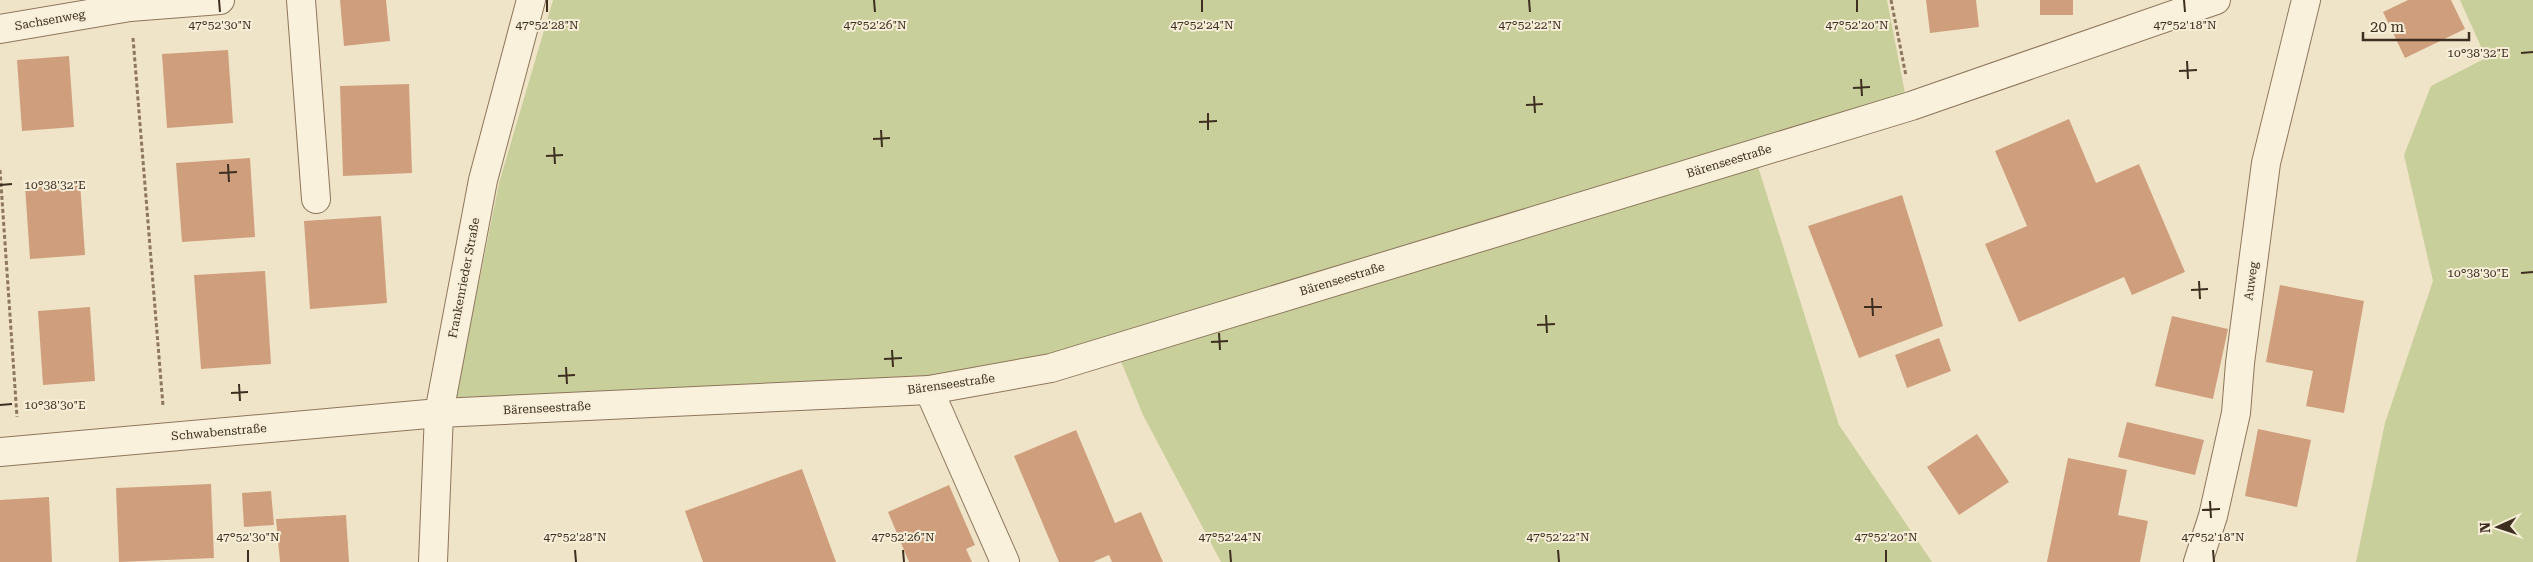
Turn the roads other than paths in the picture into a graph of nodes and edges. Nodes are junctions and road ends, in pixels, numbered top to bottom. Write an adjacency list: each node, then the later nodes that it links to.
1 (220, 0): 6 (street, Sachsenweg)
2 (300, 0): 7 (street)
3 (531, 0): 9 (street, Frankenrieder Straße)
4 (2216, 0): 8 (street, Bärenseestraße)
5 (2306, 0): 13 (street, Auweg)
6 (0, 29)
7 (316, 199)
8 (929, 390): 9 (street, Bärenseestraße); 12 (street)
9 (439, 413): 10 (street, Schwabenstraße); 11 (street, Frankenrieder Straße)
10 (10, 451)
11 (433, 562)
12 (1005, 562)
13 (2198, 562)

